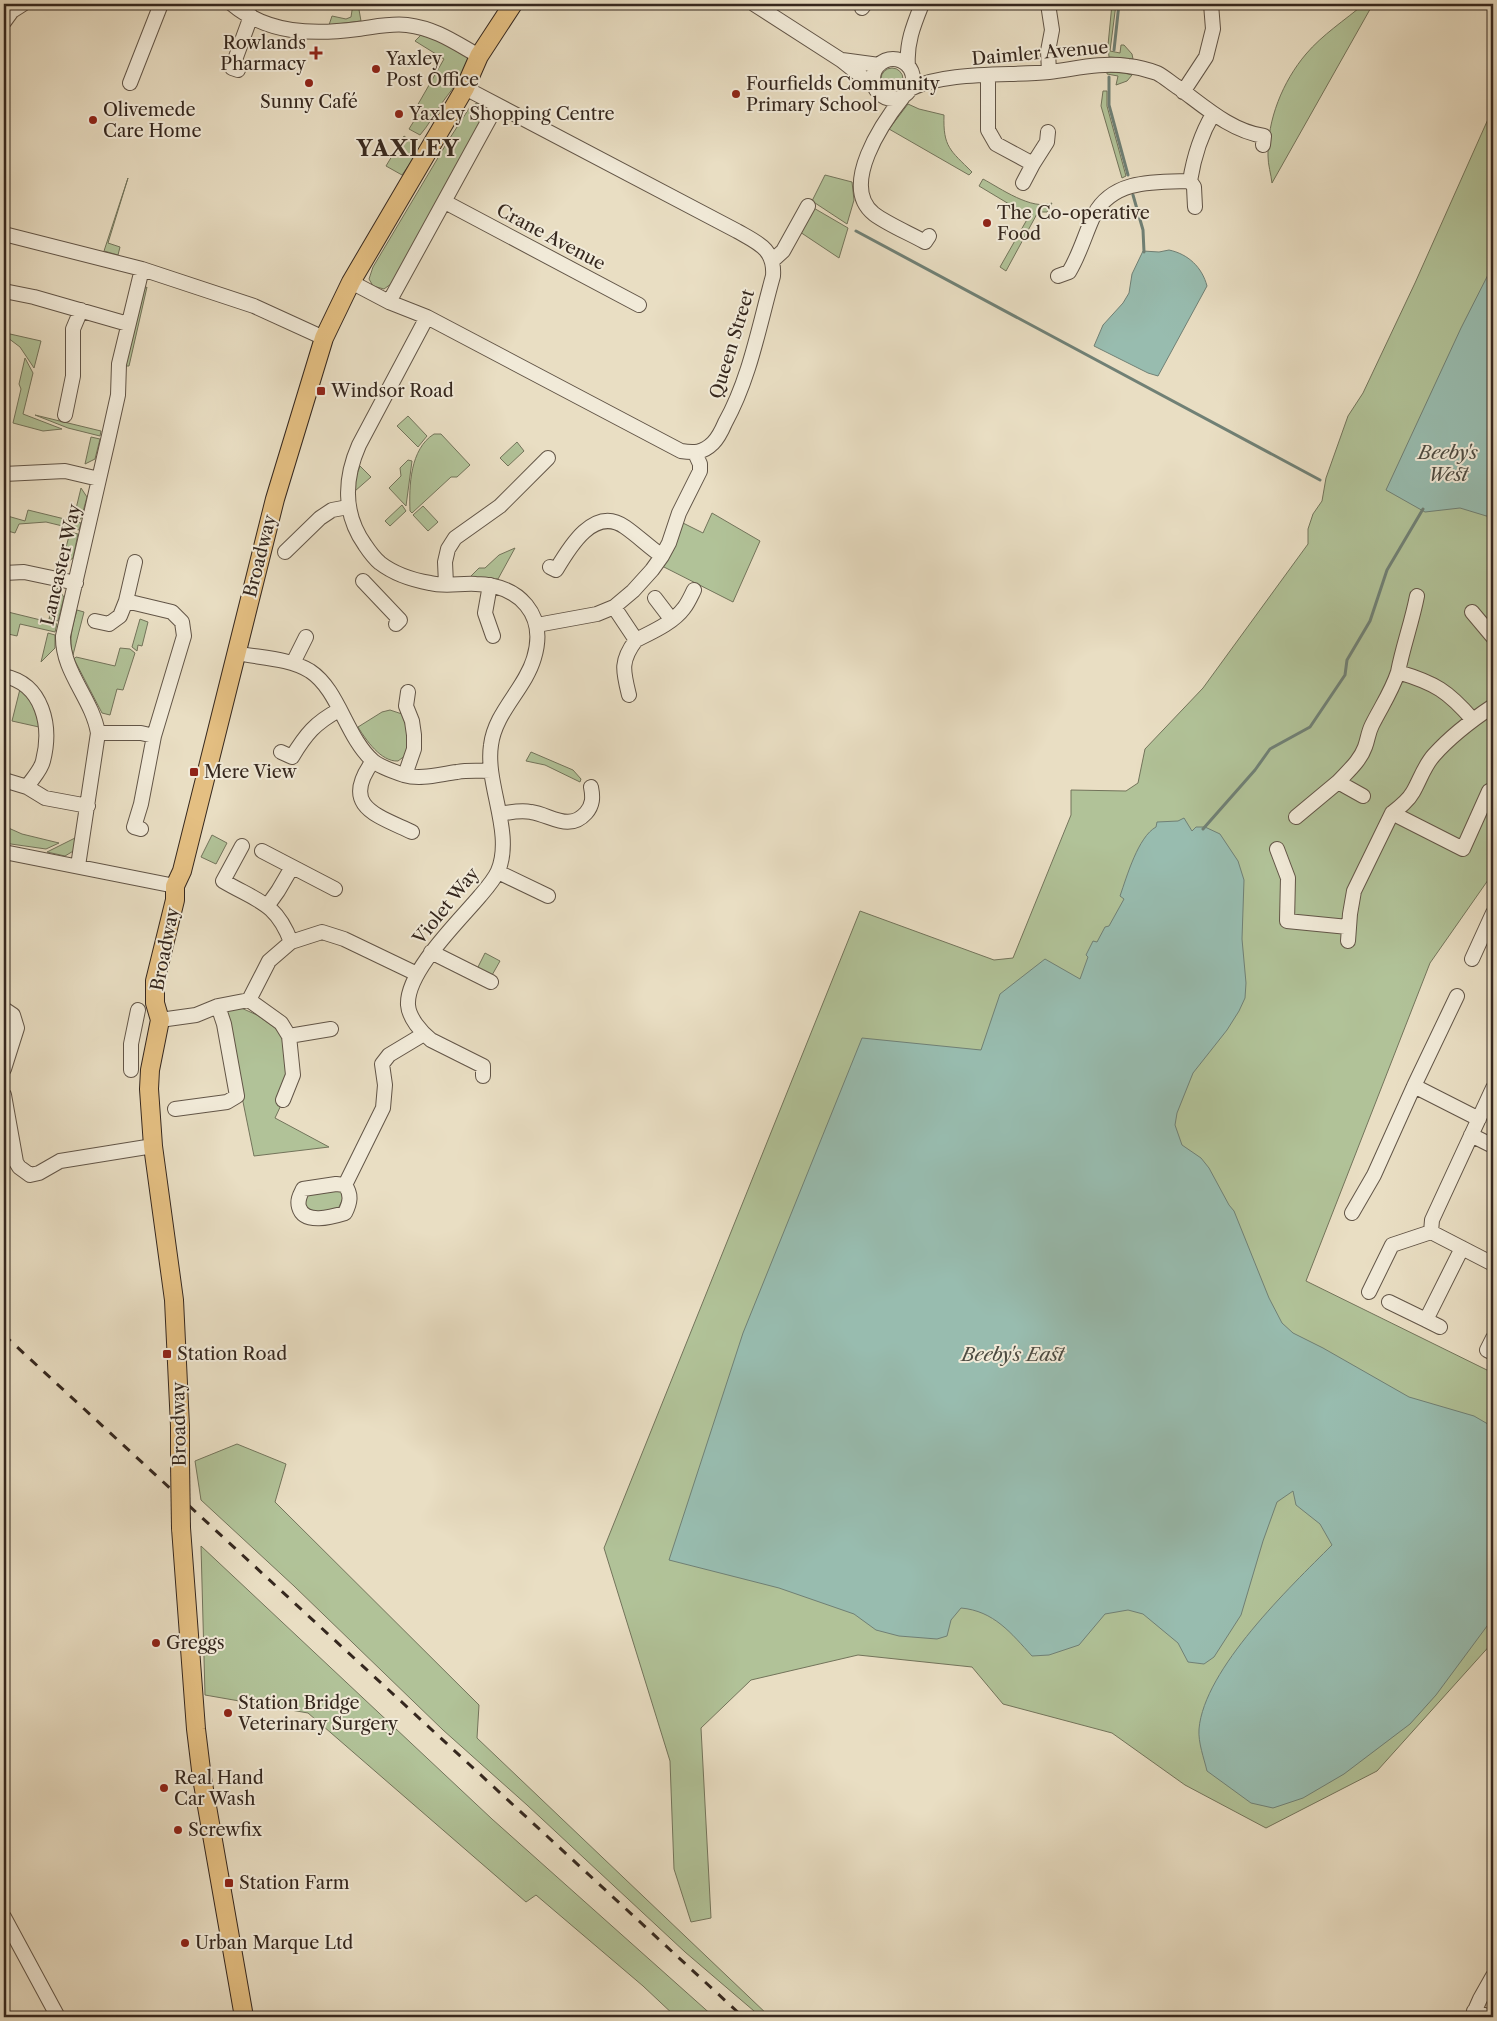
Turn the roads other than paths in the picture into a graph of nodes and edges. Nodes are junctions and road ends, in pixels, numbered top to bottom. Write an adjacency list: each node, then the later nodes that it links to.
1 (161, 4): 18 (street)
2 (232, 4): 8 (street)
3 (513, 4): 10 (main road, Broadway)
4 (754, 4): 11 (street)
5 (922, 4): 9 (street)
6 (1048, 4): 15 (street)
7 (1211, 4): 21 (street)
8 (251, 16): 10 (street); 13 (street)
9 (912, 30): 12 (street); 14 (street)
10 (480, 56): 19 (main road, Broadway)
11 (841, 60): 12 (street); 20 (street)
12 (883, 63): 14 (street); 20 (street)
13 (238, 70)
14 (910, 70): 17 (street, Daimler Avenue); 22 (street)
15 (1049, 72): 16 (street, Daimler Avenue); 21 (street, Daimler Avenue)
16 (988, 76): 17 (street, Daimler Avenue); 28 (street)
17 (942, 79): 22 (street, Daimler Avenue)
18 (130, 83)
19 (465, 88): 23 (street); 39 (main road, Broadway)
20 (878, 92): 22 (street); 25 (street)
21 (1183, 92): 24 (street, Daimler Avenue)
22 (906, 93): 25 (street)
23 (497, 105): 31 (street); 36 (street)
24 (1213, 114): 27 (street, Daimler Avenue); 29 (street)
25 (883, 124): 35 (street)
26 (1048, 132): 28 (street)
27 (1263, 145)
28 (1037, 158): 30 (street)
29 (1190, 181): 33 (street); 38 (street)
30 (1023, 183)
31 (445, 202): 41 (street); 42 (street, Crane Avenue)
32 (808, 206): 36 (street)
33 (1195, 206)
34 (4, 234): 37 (street)
35 (929, 236)
36 (772, 261): 48 (street, Queen Street)
37 (142, 269): 45 (street, Lancaster Way); 46 (street)
38 (1067, 277)
39 (351, 282): 41 (street); 46 (main road, Broadway)
40 (4, 290): 43 (street)
41 (389, 302): 44 (street)
42 (639, 305)
43 (81, 310): 45 (street); 47 (street)
44 (427, 317): 48 (street); 52 (street)
45 (128, 324): 51 (street, Lancaster Way)
46 (324, 338): 76 (main road, Broadway)
47 (65, 415)
48 (695, 453): 54 (street)
49 (548, 458): 60 (street)
50 (4, 474): 51 (street)
51 (99, 479): 59 (street, Lancaster Way)
52 (348, 506): 53 (street); 56 (street)
53 (285, 552)
54 (662, 556): 57 (street); 66 (street)
55 (135, 562): 65 (street)
56 (379, 562): 60 (street); 70 (street)
57 (556, 570)
58 (4, 574): 59 (street)
59 (76, 583): 85 (street, Lancaster Way)
60 (446, 584): 61 (street)
61 (490, 585): 71 (street); 72 (street)
62 (694, 590): 68 (street)
63 (1417, 596): 78 (street)
64 (654, 598): 68 (street)
65 (126, 601): 69 (street); 86 (street)
66 (614, 607): 71 (street); 75 (street)
67 (1472, 612): 74 (street)
68 (671, 619): 75 (street)
69 (95, 621)
70 (396, 624)
71 (537, 625): 89 (street, Violet Way)
72 (489, 633)
73 (307, 636): 77 (street)
74 (1493, 638)
75 (636, 640): 81 (street)
76 (236, 653): 77 (street); 110 (main road, Broadway)
77 (293, 664): 83 (street)
78 (1398, 672): 84 (street); 92 (street)
79 (4, 676): 93 (street)
80 (409, 691): 90 (street)
81 (629, 695)
82 (1493, 706): 84 (street)
83 (339, 710): 87 (street); 88 (street)
84 (1473, 720): 98 (street)
85 (98, 733): 86 (street); 97 (street, Lancaster Way)
86 (154, 736): 101 (street)
87 (281, 752)
88 (373, 761): 90 (street); 102 (street)
89 (491, 771): 90 (street); 99 (street, Violet Way)
90 (405, 775)
91 (4, 780): 93 (street)
92 (1338, 782): 96 (street); 100 (street)
93 (27, 787): 97 (street)
94 (591, 787): 99 (street)
95 (1489, 790): 98 (street)
96 (1363, 796)
97 (88, 806): 107 (street, Lancaster Way)
98 (1392, 813): 104 (street)
99 (500, 814): 109 (street, Violet Way)
100 (1296, 817)
101 (134, 828)
102 (415, 833)
103 (242, 846): 113 (street)
104 (1277, 849)
105 (262, 851): 108 (street)
106 (4, 852): 107 (street)
107 (78, 866): 110 (street)
108 (292, 867): 111 (street); 113 (street)
109 (498, 872): 112 (street); 116 (street, Violet Way)
110 (175, 886): 125 (main road, Broadway)
111 (335, 889)
112 (548, 896)
113 (268, 905): 115 (street)
114 (1493, 913): 117 (street)
115 (291, 942): 118 (street, Violet Way); 121 (street, Violet Way)
116 (431, 952): 118 (street, Violet Way); 119 (street)
117 (1472, 959)
118 (417, 974): 127 (street, Violet Way)
119 (491, 982)
120 (1457, 996): 132 (street)
121 (249, 1000): 122 (street); 128 (street)
122 (218, 1006): 125 (street); 137 (street)
123 (4, 1009): 129 (street)
124 (138, 1010): 130 (street)
125 (160, 1020): 130 (main road, Broadway)
126 (331, 1029): 128 (street)
127 (424, 1034): 131 (street); 142 (street)
128 (290, 1036): 135 (street)
129 (4, 1069)
130 (150, 1070): 140 (main road, Broadway)
131 (483, 1076)
132 (1414, 1086): 138 (street); 143 (street)
133 (1493, 1088): 136 (street)
134 (4, 1095): 140 (street)
135 (282, 1100)
136 (1490, 1104): 138 (street)
137 (175, 1109)
138 (1478, 1119): 139 (street)
139 (1471, 1135): 141 (street); 144 (street)
140 (153, 1146): 155 (main road, Broadway, bridge)
141 (1493, 1146)
142 (345, 1185)
143 (1352, 1213)
144 (1431, 1232): 145 (street); 147 (street)
145 (1462, 1248): 146 (street); 149 (street)
146 (1491, 1259)
147 (1369, 1292)
148 (1390, 1302): 149 (street)
149 (1426, 1320): 150 (street)
150 (1440, 1327)
151 (4, 1917): 154 (street)
152 (1493, 1976): 153 (street)
153 (1473, 2014): 156 (street)
154 (58, 2017)
155 (243, 2017)
156 (1489, 2017)

